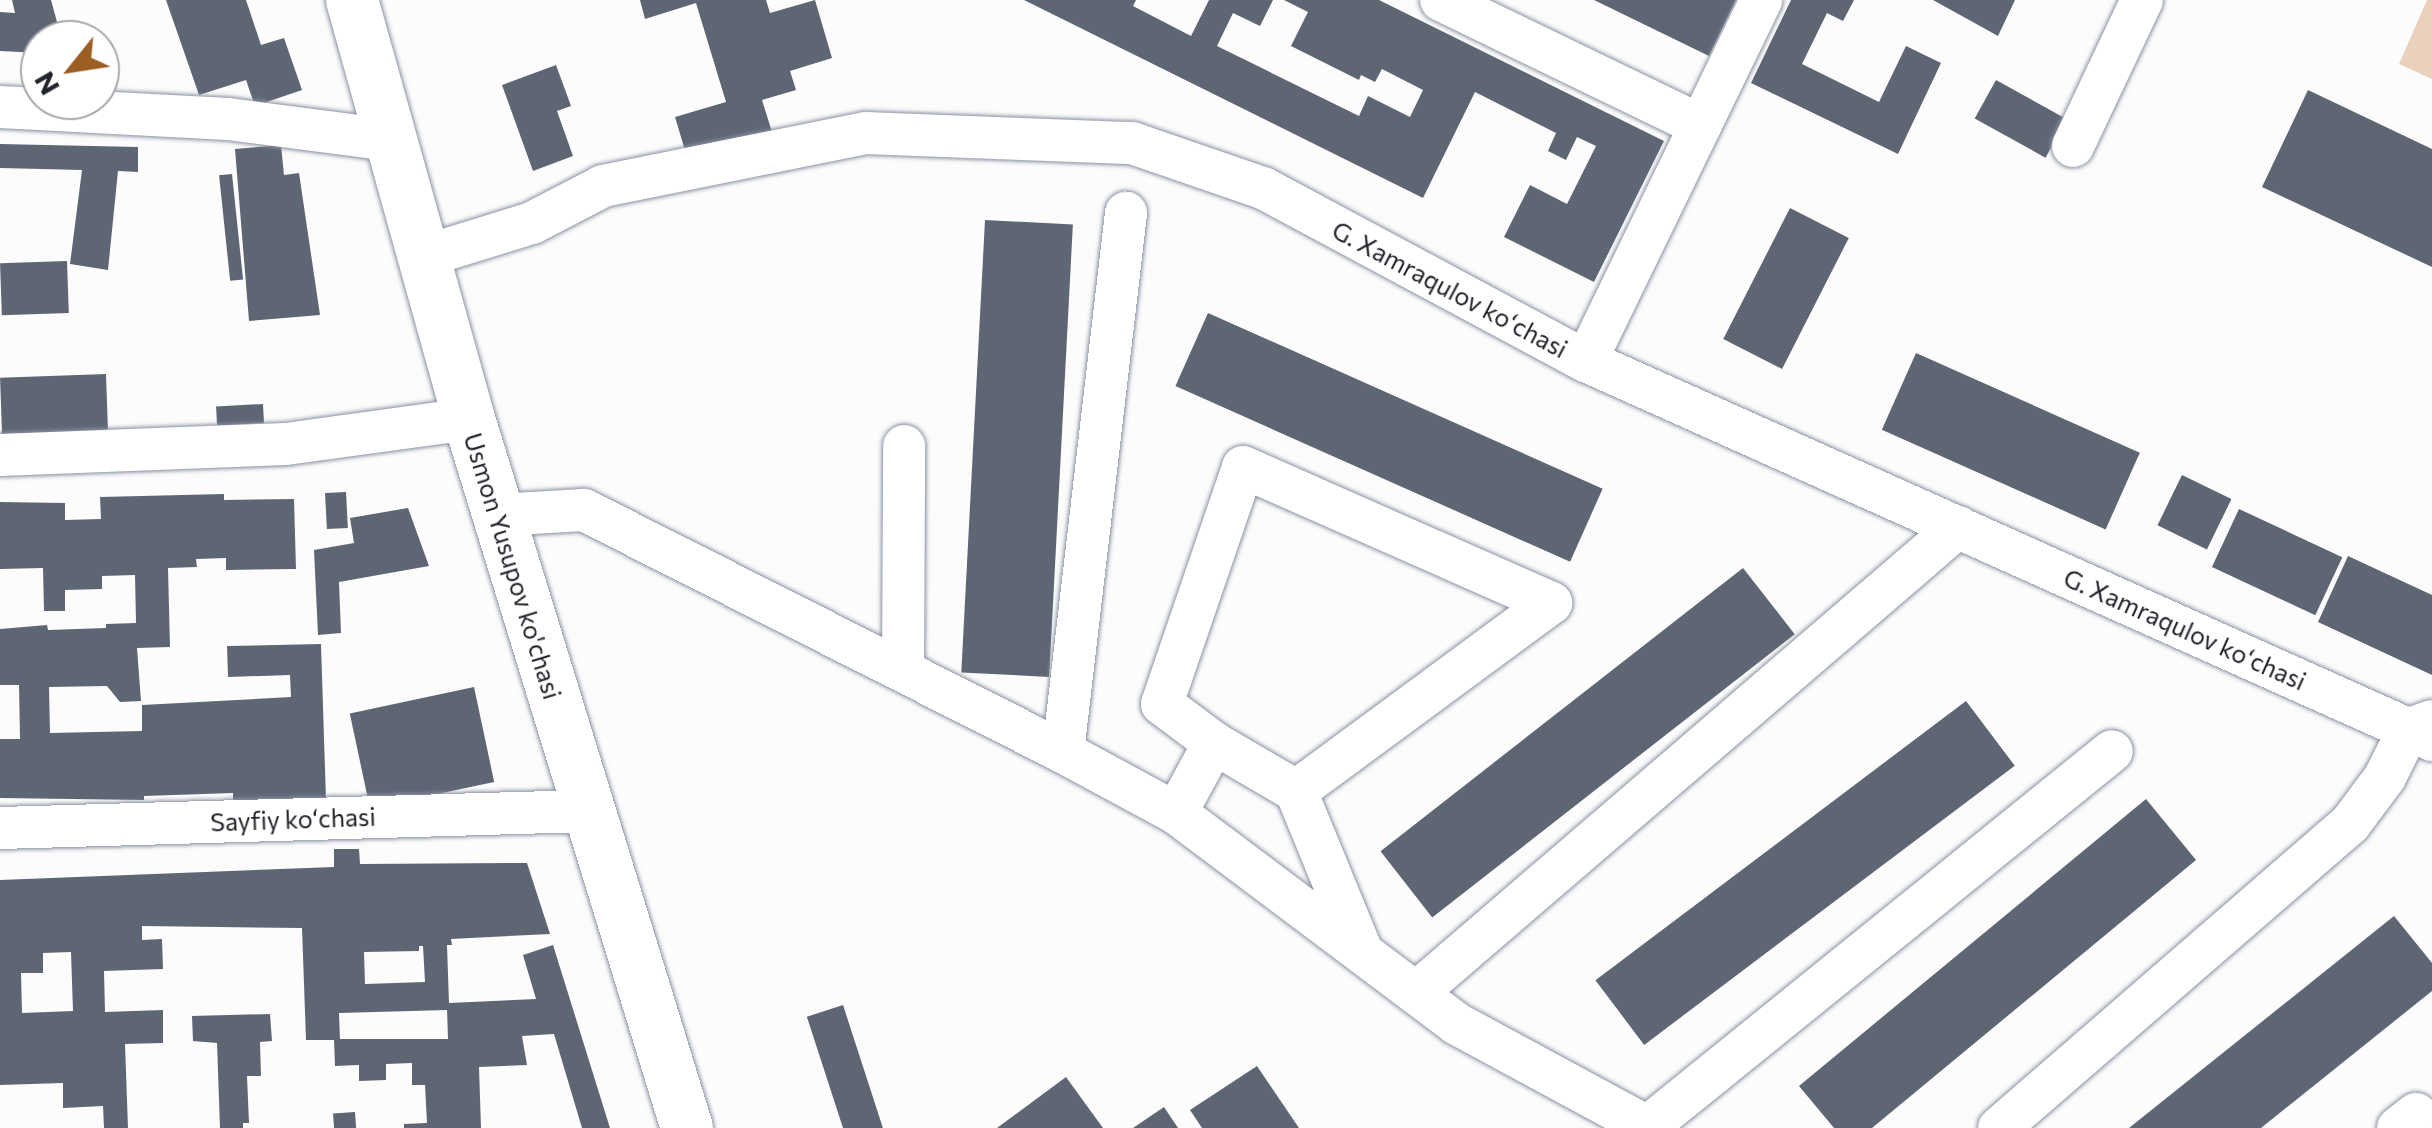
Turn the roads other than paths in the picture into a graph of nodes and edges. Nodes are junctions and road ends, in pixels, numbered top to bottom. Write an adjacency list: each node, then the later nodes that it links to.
1 (352, 0): 7 (main road, Usmon Yusupov ko'chasi)
2 (1441, 0): 6 (street)
3 (1762, 0): 6 (street)
4 (2142, 0): 8 (street)
5 (0, 107): 7 (street)
6 (1700, 126): 11 (street)
7 (390, 140): 10 (main road, Usmon Yusupov ko'chasi)
8 (2073, 146)
9 (1126, 213): 21 (street)
10 (422, 257): 11 (street, G. Xamraqulov koʻchasi); 12 (main road, Usmon Yusupov ko'chasi)
11 (1586, 361): 16 (street, G. Xamraqulov koʻchasi)
12 (469, 419): 14 (street); 15 (main road, Usmon Yusupov ko'chasi)
13 (904, 446): 17 (street)
14 (0, 455)
15 (497, 515): 17 (street); 23 (main road, Usmon Yusupov ko'chasi)
16 (1958, 527): 18 (street, G. Xamraqulov koʻchasi); 27 (street)
17 (903, 668): 21 (street)
18 (2424, 730): 30 (street)
19 (1214, 743): 22 (street); 22 (street); 24 (street)
20 (2112, 750): 29 (street)
21 (1063, 752): 24 (street)
22 (1296, 790): 26 (street)
23 (586, 811): 25 (street, Sayfiy koʻchasi); 28 (main road, Usmon Yusupov ko'chasi)
24 (1176, 813): 26 (street)
25 (0, 828)
26 (1362, 952): 27 (street)
27 (1416, 993): 29 (street)
28 (687, 1128)
29 (1647, 1128)
30 (1999, 1128)

